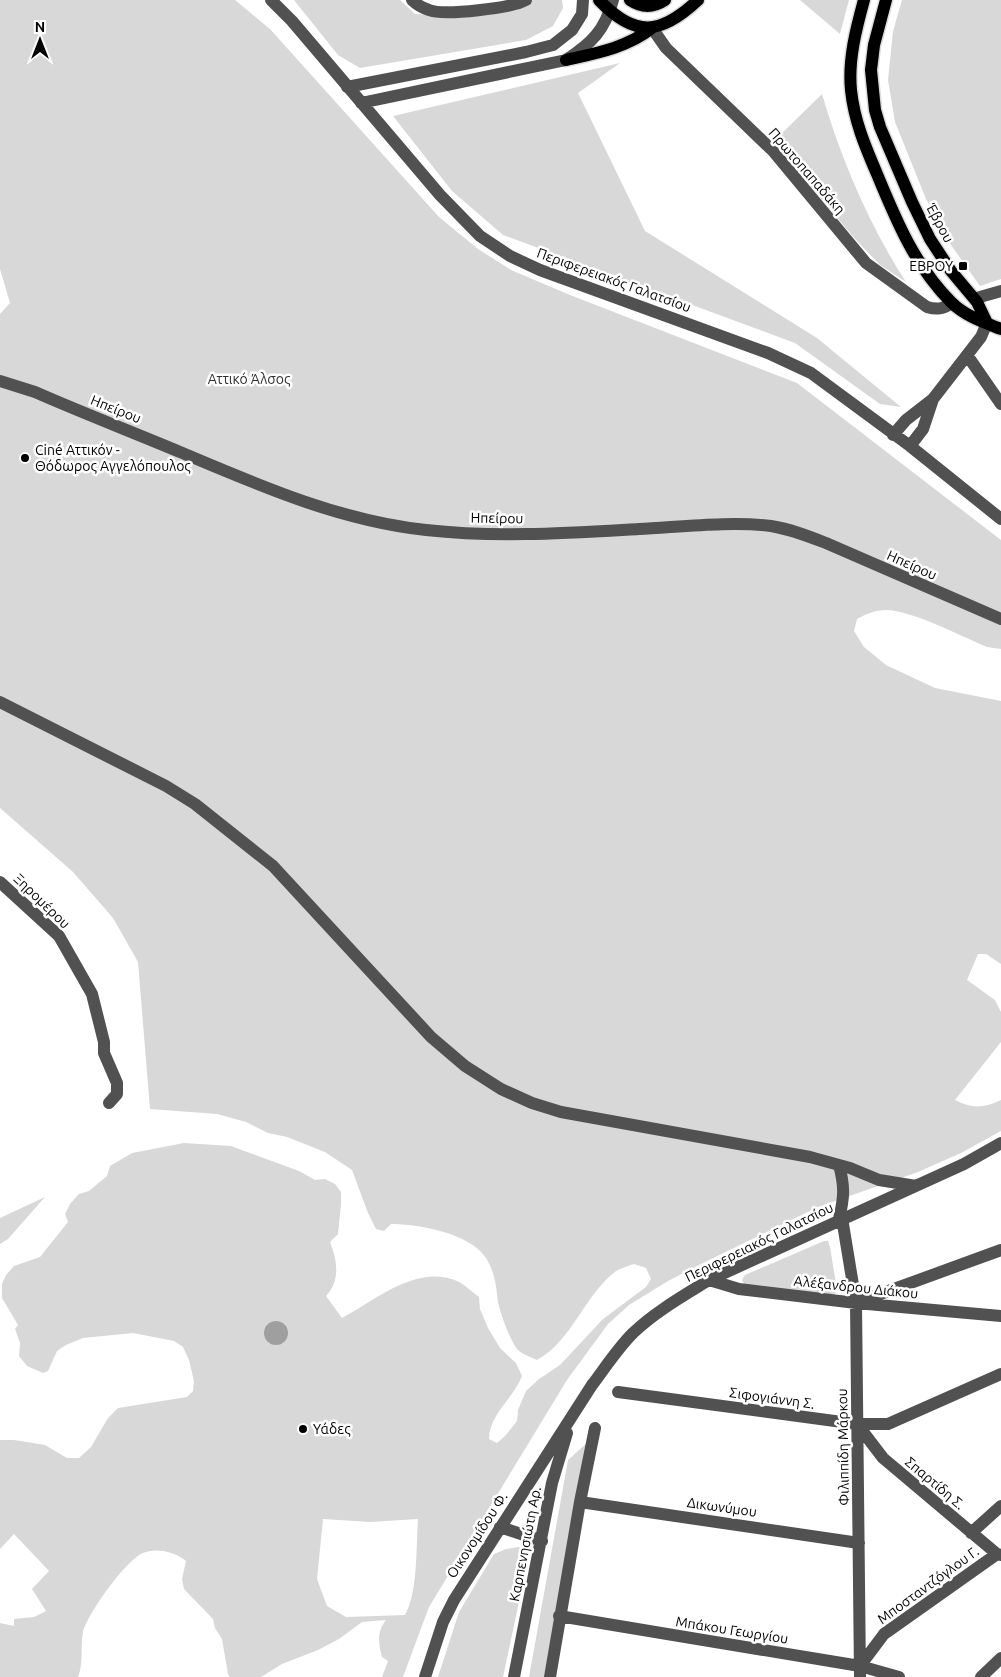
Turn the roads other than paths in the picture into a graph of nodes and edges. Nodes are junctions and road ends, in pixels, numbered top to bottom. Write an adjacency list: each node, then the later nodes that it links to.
1 (271, 0): 14 (street, Περιφερειακός Γαλατσίου)
2 (412, 0): 3 (street)
3 (526, 0)
4 (583, 0): 14 (street)
5 (598, 0): 11 (main road)
6 (630, 0): 7 (main road)
7 (665, 0)
8 (698, 0): 12 (main road)
9 (864, 0): 18 (main road)
10 (886, 0): 17 (main road, Έβρου)
11 (612, 6): 12 (main road); 13 (street)
12 (652, 28): 13 (main road); 18 (street, Πρωτοπαπαδάκη)
13 (566, 60): 15 (street)
14 (347, 87): 15 (street, Περιφερειακός Γαλατσίου)
15 (361, 103): 24 (street, Περιφερειακός Γαλατσίου)
16 (1001, 291): 17 (street)
17 (977, 302): 19 (main road, Έβρου)
18 (952, 303): 19 (main road)
19 (994, 326): 20 (street)
20 (967, 355): 22 (street); 23 (street)
21 (0, 381): 27 (street, Ηπείρου)
22 (933, 399): 24 (street); 25 (street)
23 (1001, 404)
24 (893, 435): 25 (street, Περιφερειακός Γαλατσίου)
25 (910, 446): 26 (street, Περιφερειακός Γαλατσίου)
26 (1001, 519)
27 (1001, 619)
28 (0, 702): 32 (street)
29 (0, 882): 30 (street, Ξηρομέρου)
30 (108, 1103)
31 (1001, 1143): 33 (street, Περιφερειακός Γαλατσίου)
32 (839, 1165): 33 (street); 34 (street)
33 (916, 1186): 34 (street, Περιφερειακός Γαλατσίου)
34 (841, 1219): 36 (street, Περιφερειακός Γαλατσίου); 37 (street, Φιλιππίδη Μάρκου)
35 (1001, 1250): 37 (street)
36 (709, 1280): 37 (street, Αλέξανδρου Διάκου); 41 (street, Περιφερειακός Γαλατσίου)
37 (856, 1303): 38 (street, Αλέξανδρου Διάκου); 42 (street, Φιλιππίδη Μάρκου)
38 (1001, 1316)
39 (1001, 1374): 42 (street, Σιφογιάννη Σ.)
40 (618, 1392): 42 (street, Σιφογιάννη Σ.)
41 (571, 1418): 46 (street, Οικονομίδου Φ.); 48 (street, Καρπενησιώτη Αρ.)
42 (857, 1424): 47 (street, Σπαρτίδη Σ.); 49 (street, Φιλιππίδη Μάρκου)
43 (595, 1428): 44 (street)
44 (580, 1502): 49 (street, Δικωνύμου); 51 (street)
45 (1001, 1506): 47 (street)
46 (500, 1527): 48 (street); 54 (street, Οικονομίδου Φ.)
47 (971, 1533): 50 (street, Σπαρτίδη Σ.)
48 (542, 1541): 55 (street, Καρπενησιώτη Αρ.)
49 (859, 1543): 53 (street, Φιλιππίδη Μάρκου)
50 (999, 1555): 53 (street, Μποσταντζόγλου Γ.)
51 (560, 1616): 53 (street, Μπάκου Γεωργίου); 56 (street)
52 (1001, 1658): 58 (street)
53 (860, 1672): 57 (street, Μπάκου Γεωργίου)
54 (425, 1677)
55 (514, 1677)
56 (550, 1677)
57 (899, 1677)
58 (981, 1677)

